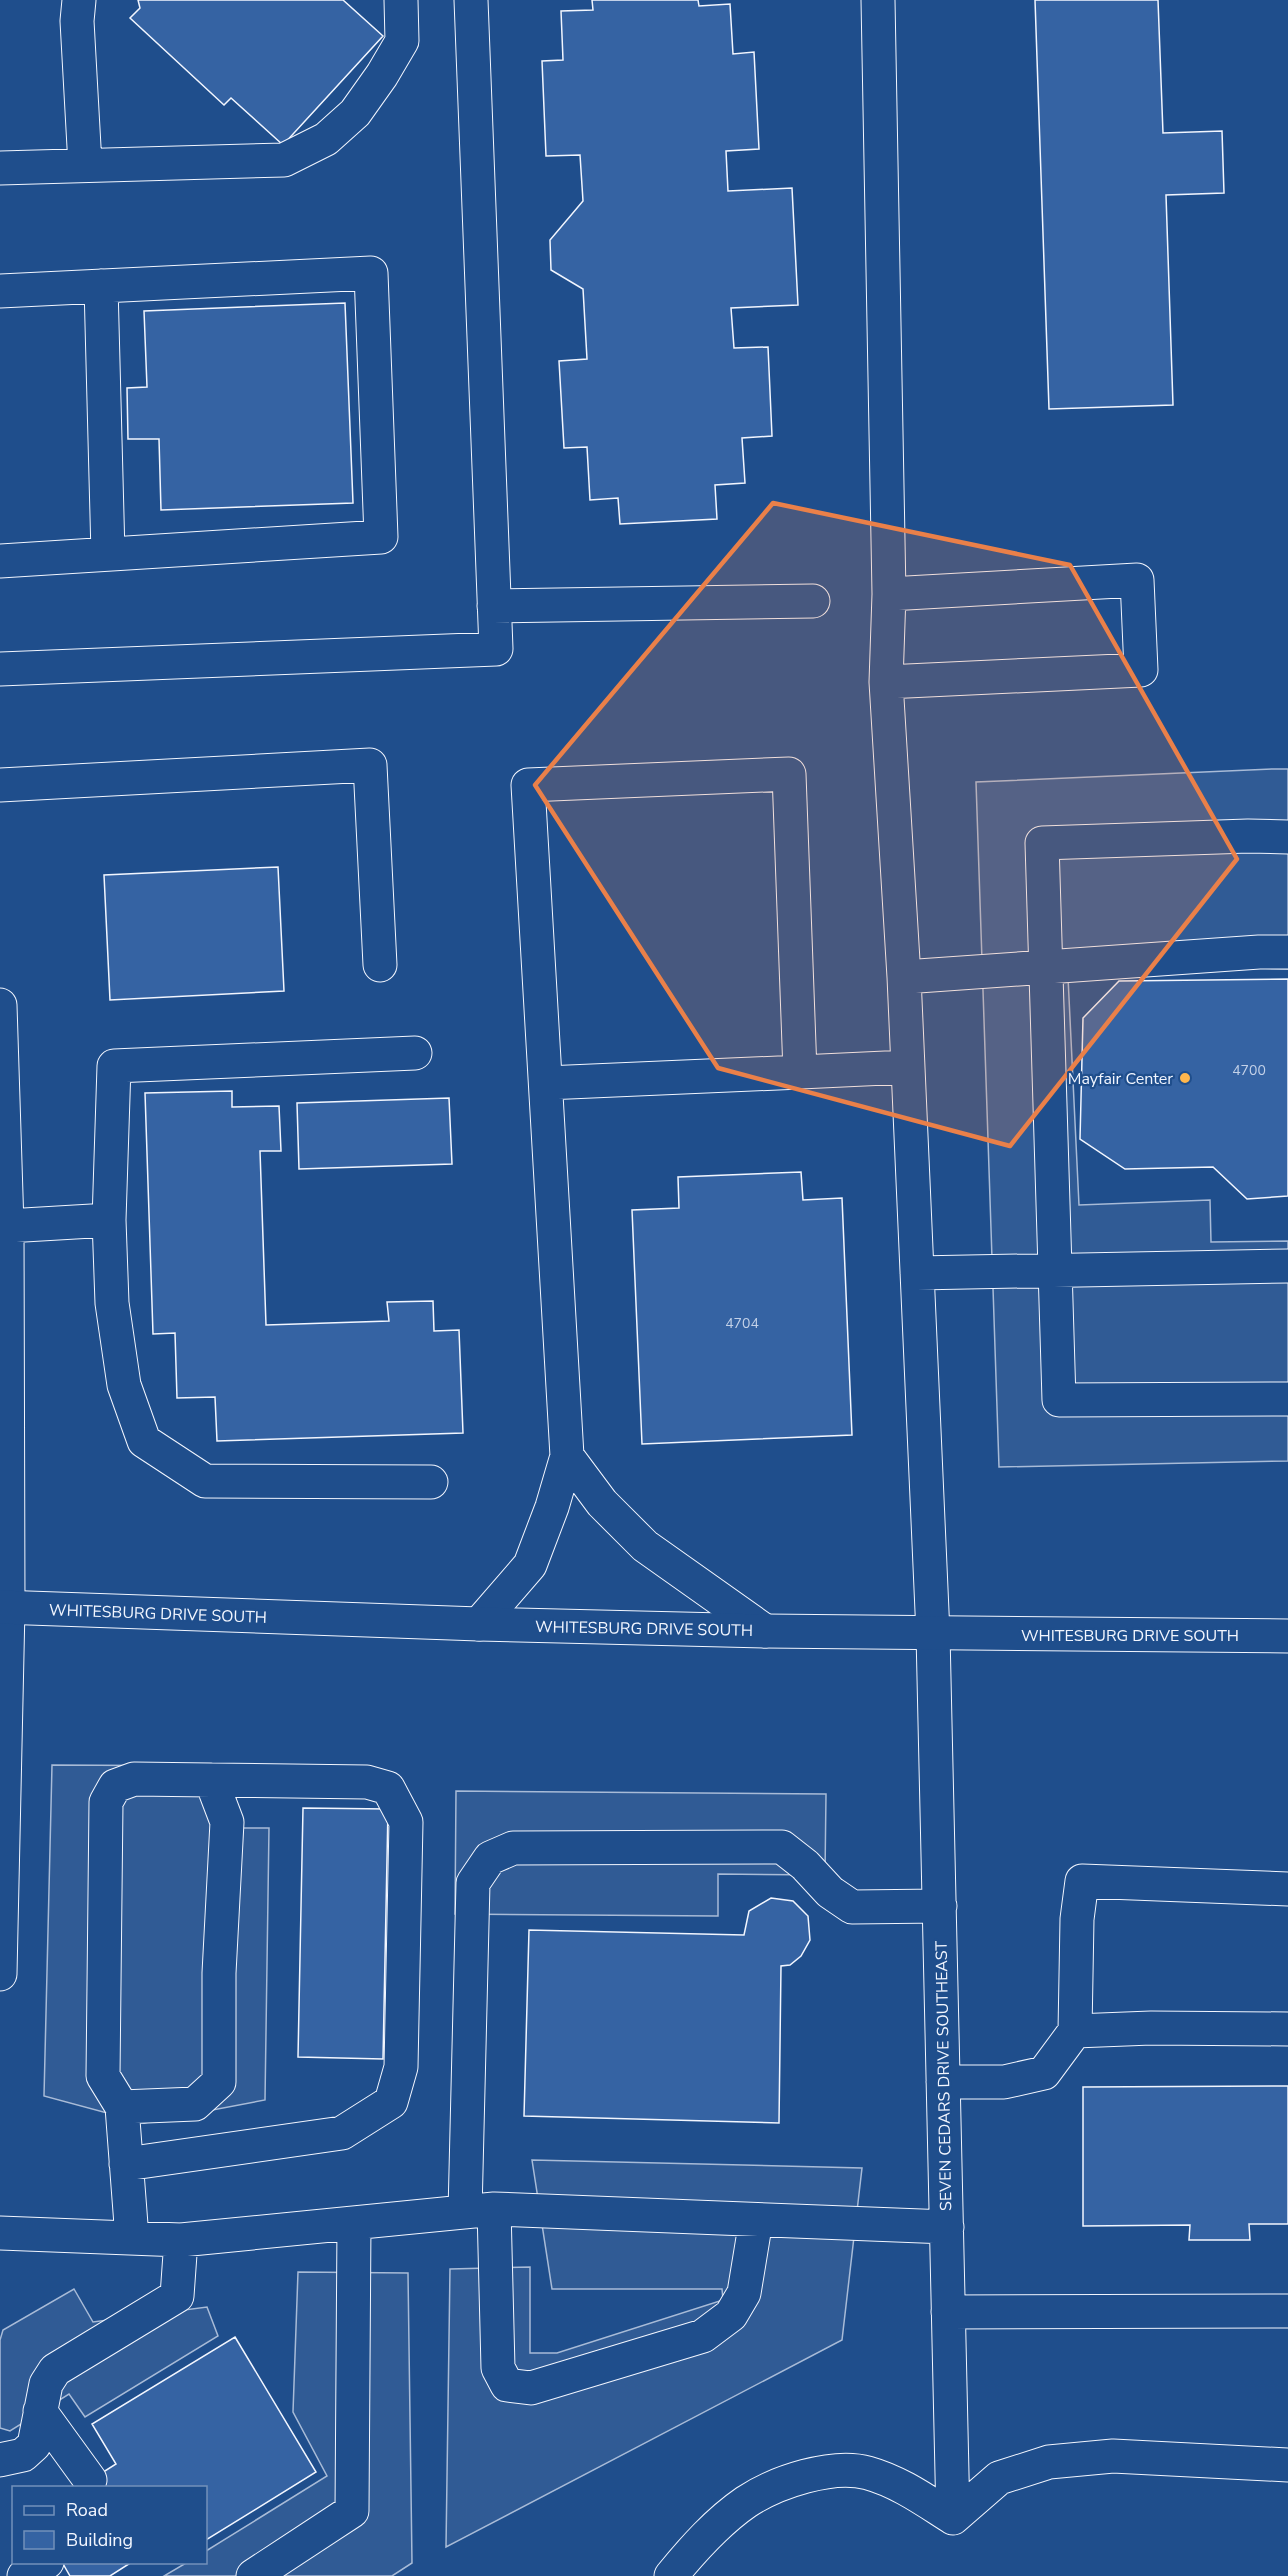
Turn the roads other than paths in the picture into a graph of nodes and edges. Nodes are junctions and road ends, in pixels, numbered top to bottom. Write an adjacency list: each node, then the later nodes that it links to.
1 (79, 0): 5 (street)
2 (401, 0): 5 (street)
3 (471, 0): 13 (street)
4 (878, 0): 11 (street, SEVEN CEDARS DRIVE SOUTHEAST)
5 (85, 165): 6 (street)
6 (0, 168)
7 (101, 286): 8 (street); 9 (street); 9 (street)
8 (0, 291)
9 (108, 554): 10 (street)
10 (0, 561)
11 (889, 594): 15 (street, SEVEN CEDARS DRIVE SOUTHEAST); 15 (street)
12 (813, 601): 13 (street)
13 (494, 606): 14 (street)
14 (0, 669)
15 (886, 682): 21 (street, SEVEN CEDARS DRIVE SOUTHEAST)
16 (0, 784): 19 (street)
17 (1288, 837): 20 (street)
18 (1288, 952): 20 (street)
19 (380, 965)
20 (1045, 967): 21 (street); 30 (street)
21 (904, 977): 24 (street, SEVEN CEDARS DRIVE SOUTHEAST)
22 (0, 1005): 28 (street)
23 (415, 1053): 27 (street)
24 (907, 1067): 25 (street); 31 (street, SEVEN CEDARS DRIVE SOUTHEAST)
25 (800, 1072): 26 (street); 26 (street)
26 (546, 1083): 33 (street)
27 (109, 1220): 28 (street); 34 (street)
28 (7, 1226): 35 (street)
29 (1288, 1266): 30 (street)
30 (1054, 1272): 31 (street); 32 (street)
31 (917, 1273): 38 (street, SEVEN CEDARS DRIVE SOUTHEAST)
32 (1288, 1400)
33 (567, 1456): 36 (street); 37 (street)
34 (431, 1482)
35 (4, 1608): 36 (street, WHITESBURG DRIVE SOUTH); 43 (street)
36 (480, 1624): 37 (street, WHITESBURG DRIVE SOUTH)
37 (765, 1631): 38 (street, WHITESBURG DRIVE SOUTH)
38 (933, 1634): 39 (street, WHITESBURG DRIVE SOUTH); 42 (street, SEVEN CEDARS DRIVE SOUTHEAST)
39 (1288, 1636)
40 (212, 1780): 48 (street); 48 (street); 49 (street)
41 (1288, 1889): 46 (street)
42 (940, 1906): 47 (street, SEVEN CEDARS DRIVE SOUTHEAST); 50 (street)
43 (1, 1923): 44 (street)
44 (0, 1974)
45 (1288, 2029): 46 (street)
46 (1075, 2031): 47 (street)
47 (943, 2082): 53 (street, SEVEN CEDARS DRIVE SOUTHEAST)
48 (122, 2107): 49 (street)
49 (126, 2164): 55 (street)
50 (479, 2210): 51 (street); 51 (street); 52 (street)
51 (756, 2220): 53 (street)
52 (354, 2223): 56 (street); 66 (street)
53 (947, 2227): 58 (street, SEVEN CEDARS DRIVE SOUTHEAST)
54 (0, 2234): 55 (street)
55 (132, 2238): 56 (street)
56 (181, 2240): 59 (street)
57 (1288, 2311): 58 (street)
58 (948, 2312): 63 (street, SEVEN CEDARS DRIVE SOUTHEAST)
59 (40, 2411): 60 (street); 62 (street)
60 (0, 2460)
61 (1288, 2465): 63 (street)
62 (90, 2480)
63 (953, 2518): 67 (street)
64 (44, 2564): 65 (street)
65 (24, 2576)
66 (253, 2576)
67 (671, 2576)

